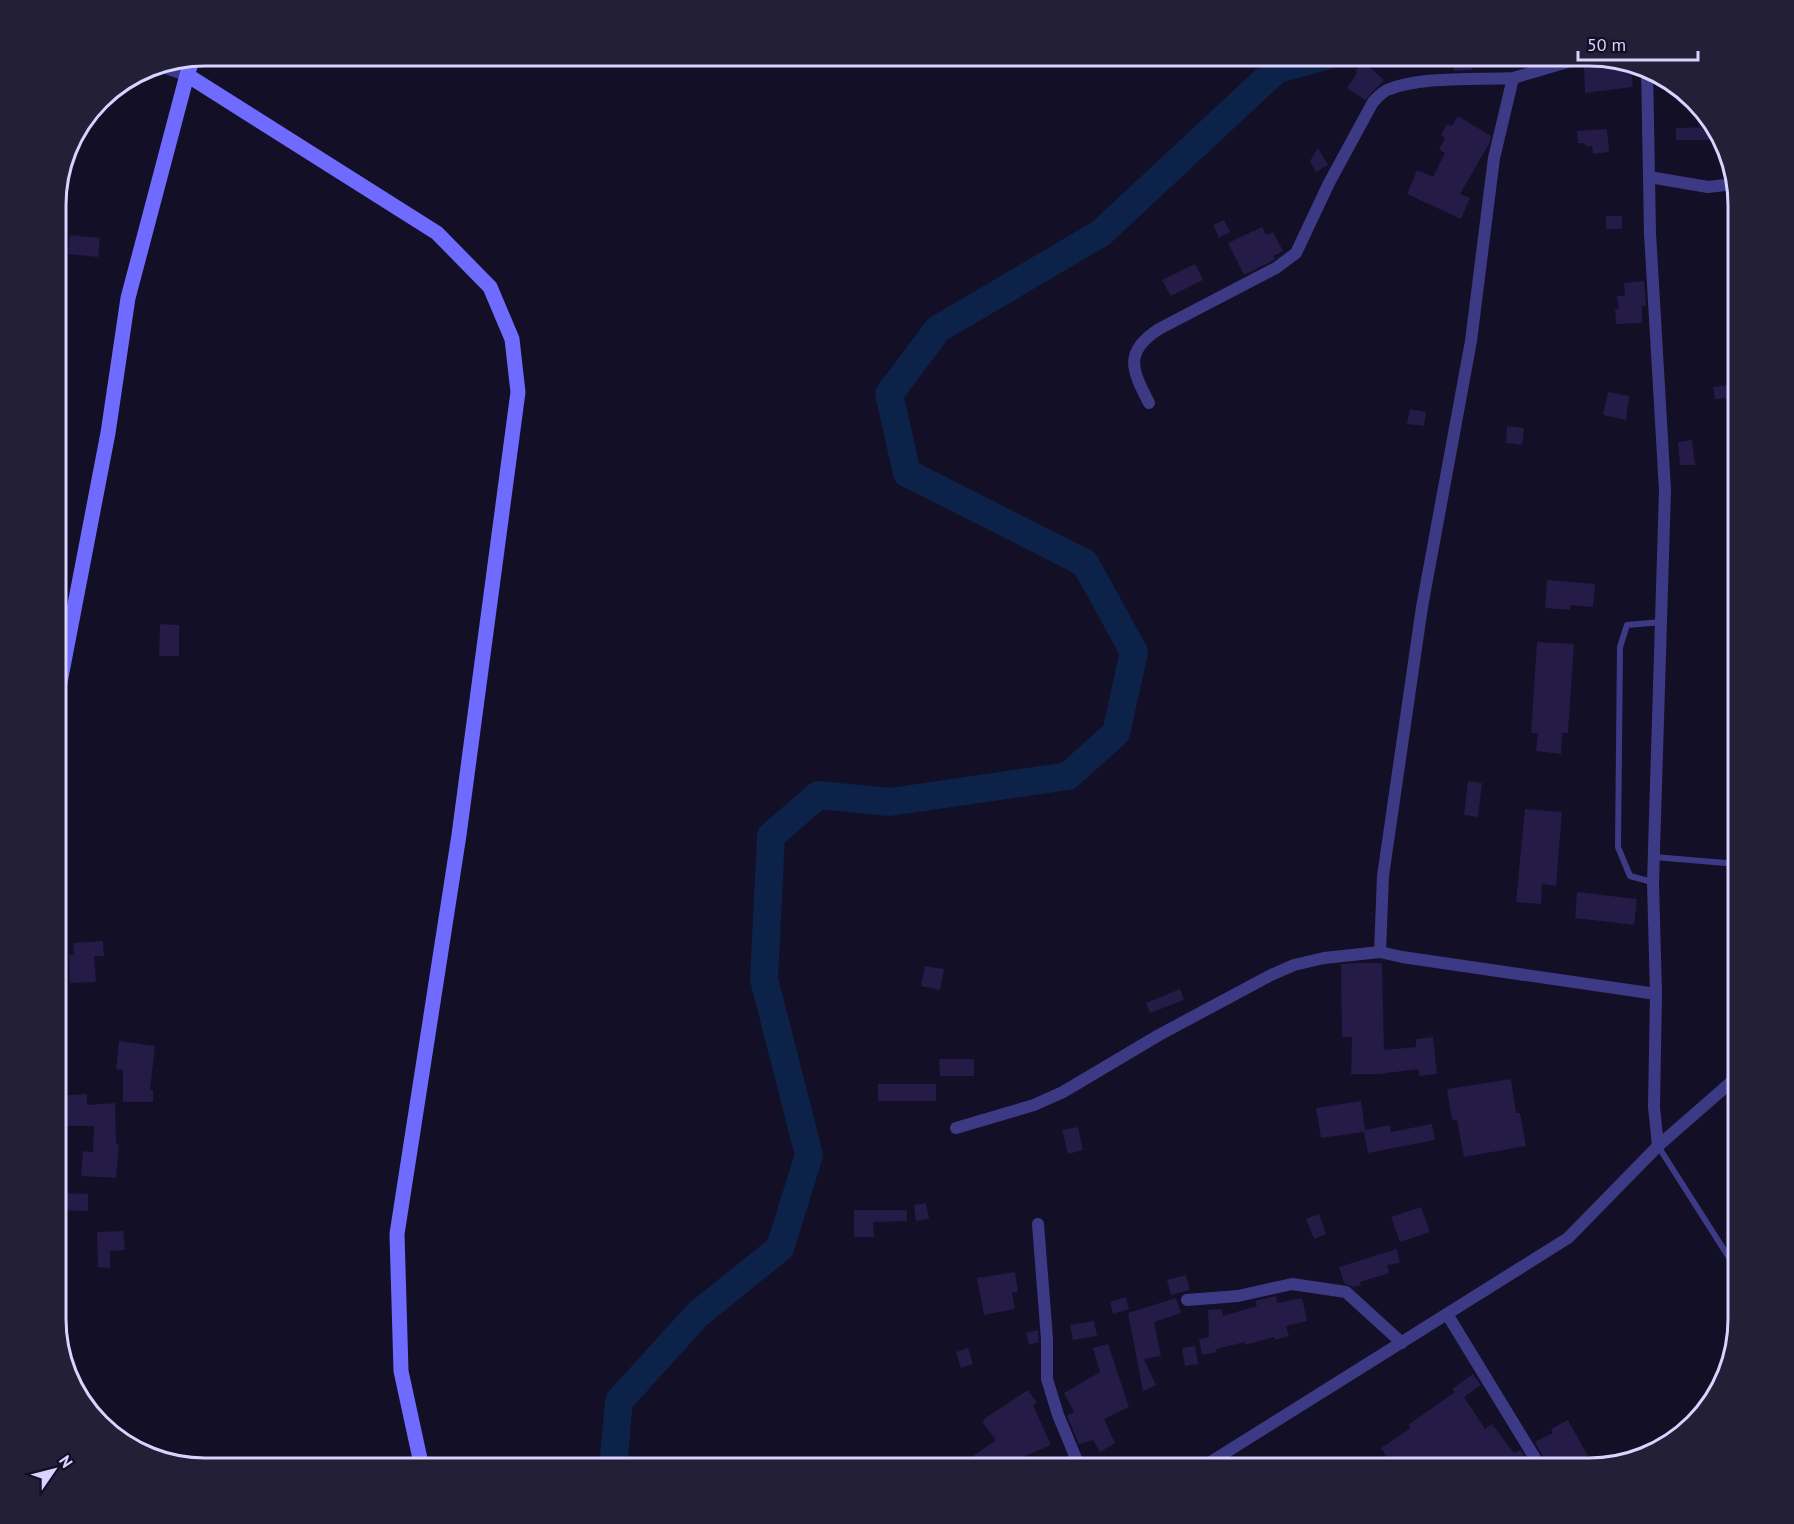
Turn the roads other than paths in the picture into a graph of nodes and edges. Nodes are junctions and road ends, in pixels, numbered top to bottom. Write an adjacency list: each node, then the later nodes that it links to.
1 (1554, 66): 5 (street)
2 (190, 67): 4 (main road)
3 (172, 70): 4 (street)
4 (187, 75): 11 (main road); 25 (main road)
5 (1513, 78): 9 (street); 15 (street)
6 (1647, 80): 7 (street)
7 (1649, 177): 8 (street); 10 (street)
8 (1727, 185)
9 (1149, 404)
10 (1662, 622): 12 (street); 14 (lane)
11 (66, 651)
12 (1654, 857): 13 (lane); 14 (street)
13 (1728, 863)
14 (1653, 882): 16 (street)
15 (1380, 952): 16 (street); 18 (street)
16 (1656, 993): 19 (street)
17 (1728, 1085): 19 (street)
18 (957, 1128)
19 (1658, 1146): 21 (lane); 23 (street)
20 (1038, 1224): 26 (street)
21 (1728, 1256)
22 (1187, 1300): 24 (street)
23 (1448, 1314): 24 (street); 28 (street)
24 (1402, 1343): 27 (street)
25 (420, 1458)
26 (1076, 1458)
27 (1217, 1458)
28 (1535, 1458)

